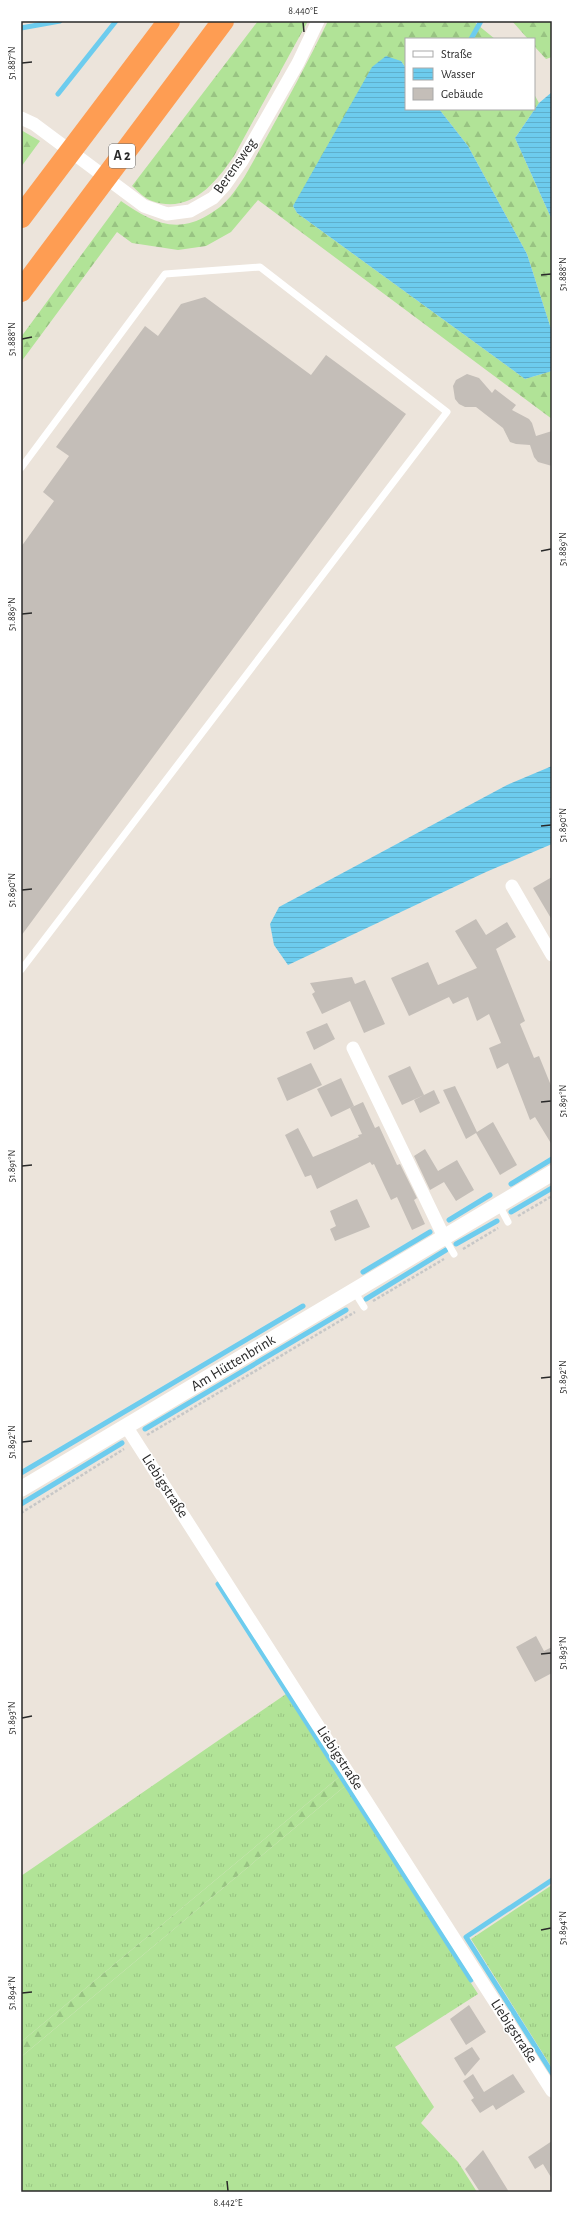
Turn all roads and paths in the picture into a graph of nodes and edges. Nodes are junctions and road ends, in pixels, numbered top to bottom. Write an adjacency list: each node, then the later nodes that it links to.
1 (169, 21): 5 (highway)
2 (223, 21): 6 (highway, A 2)
3 (318, 21): 4 (street, Berensweg)
4 (21, 118)
5 (21, 217)
6 (21, 291)
7 (21, 468): 10 (lane)
8 (512, 886): 9 (street)
9 (552, 955)
10 (21, 970)
11 (353, 1048): 16 (street)
12 (552, 1173): 14 (street, Am Hüttenbrink)
13 (552, 1196): 15 (path)
14 (499, 1205): 15 (lane); 16 (street, Am Hüttenbrink)
15 (508, 1222): 17 (path)
16 (444, 1237): 17 (lane); 18 (street, Am Hüttenbrink)
17 (454, 1254): 19 (path)
18 (354, 1291): 19 (lane); 20 (street, Am Hüttenbrink)
19 (364, 1307): 21 (path)
20 (126, 1426): 21 (street, Liebigstraße); 22 (street, Am Hüttenbrink)
21 (136, 1441): 23 (path); 24 (street, Liebigstraße)
22 (21, 1489)
23 (21, 1513)
24 (552, 2091)

